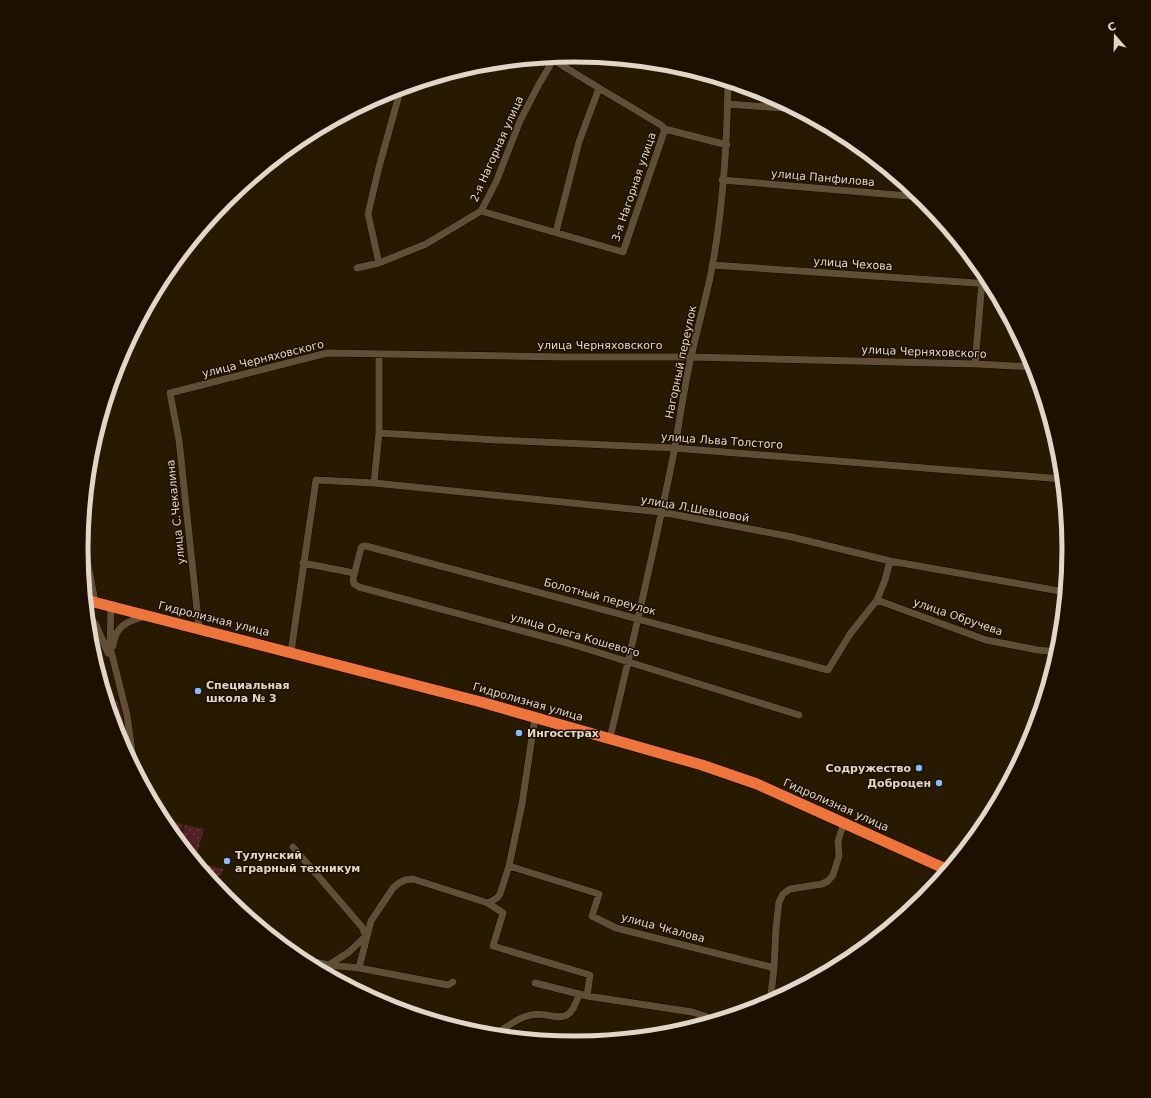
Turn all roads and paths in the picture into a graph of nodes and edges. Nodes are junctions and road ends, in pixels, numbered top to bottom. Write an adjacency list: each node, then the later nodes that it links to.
1 (550, 63): 12 (street, 2-я Нагорная улица)
2 (560, 63): 4 (street, 3-я Нагорная улица)
3 (728, 87): 6 (street, Нагорный переулок)
4 (599, 88): 8 (street, 3-я Нагорная улица); 13 (street)
5 (399, 95): 14 (street)
6 (727, 104): 7 (street); 9 (street, Нагорный переулок)
7 (782, 108)
8 (665, 129): 9 (street, 3-я Нагорная улица); 13 (street, 3-я Нагорная улица)
9 (726, 145): 10 (street, Нагорный переулок)
10 (722, 180): 11 (street, улица Панфилова); 15 (street, Нагорный переулок)
11 (911, 196)
12 (481, 211): 13 (street); 14 (street, 2-я Нагорная улица)
13 (556, 232)
14 (379, 263): 16 (street, 2-я Нагорная улица)
15 (712, 265): 18 (street, улица Чехова); 20 (street, Нагорный переулок)
16 (358, 268)
17 (982, 280): 18 (street)
18 (981, 284): 21 (street)
19 (379, 354): 20 (street, улица Черняховского); 23 (street, улица Черняховского); 24 (street)
20 (691, 357): 21 (street, улица Черняховского); 25 (street, Нагорный переулок)
21 (975, 364): 22 (street, улица Черняховского)
22 (1026, 367)
23 (170, 393): 39 (street, улица С.Чекалина)
24 (379, 433): 25 (street, улица Льва Толстого); 27 (street)
25 (674, 448): 26 (street, улица Льва Толстого); 28 (street, Нагорный переулок)
26 (1057, 480)
27 (374, 483): 28 (street, улица Л.Шевцовой); 30 (street, улица Л.Шевцовой)
28 (661, 512): 29 (street, улица Л.Шевцовой); 37 (street, Нагорный переулок)
29 (890, 561): 32 (street, улица Л.Шевцовой); 33 (street)
30 (303, 563): 31 (street); 41 (street)
31 (354, 573): 37 (street, Болотный переулок); 43 (street, улица Олега Кошевого)
32 (1060, 591)
33 (877, 600): 37 (street, Болотный переулок); 40 (street, улица Обручева)
34 (91, 601): 35 (highway, Гидролизная улица)
35 (111, 607): 36 (highway, Гидролизная улица); 42 (street)
36 (147, 616): 39 (highway, Гидролизная улица); 42 (street)
37 (638, 618): 43 (street, Нагорный переулок)
38 (95, 623): 44 (street)
39 (199, 628): 41 (highway, Гидролизная улица)
40 (1051, 651)
41 (291, 652): 46 (highway, Гидролизная улица)
42 (112, 656): 44 (street)
43 (628, 661): 45 (street, улица Олега Кошевого); 47 (street, Нагорный переулок)
44 (116, 670): 48 (street)
45 (799, 715)
46 (535, 717): 47 (highway, Гидролизная улица); 51 (street)
47 (610, 738): 49 (highway, Гидролизная улица)
48 (131, 747)
49 (844, 823): 52 (highway, Гидролизная улица); 58 (street)
50 (293, 847): 54 (street)
51 (509, 866): 53 (street); 58 (street, улица Чкалова)
52 (944, 868)
53 (488, 903): 54 (street); 63 (street)
54 (366, 936): 56 (street); 57 (street)
55 (319, 963): 56 (street)
56 (329, 965): 57 (street)
57 (359, 968): 59 (street)
58 (774, 968): 62 (street)
59 (453, 982)
60 (534, 984): 61 (street)
61 (579, 994): 63 (street); 65 (street)
62 (771, 995)
63 (587, 996): 64 (street)
64 (708, 1017)
65 (501, 1030)

